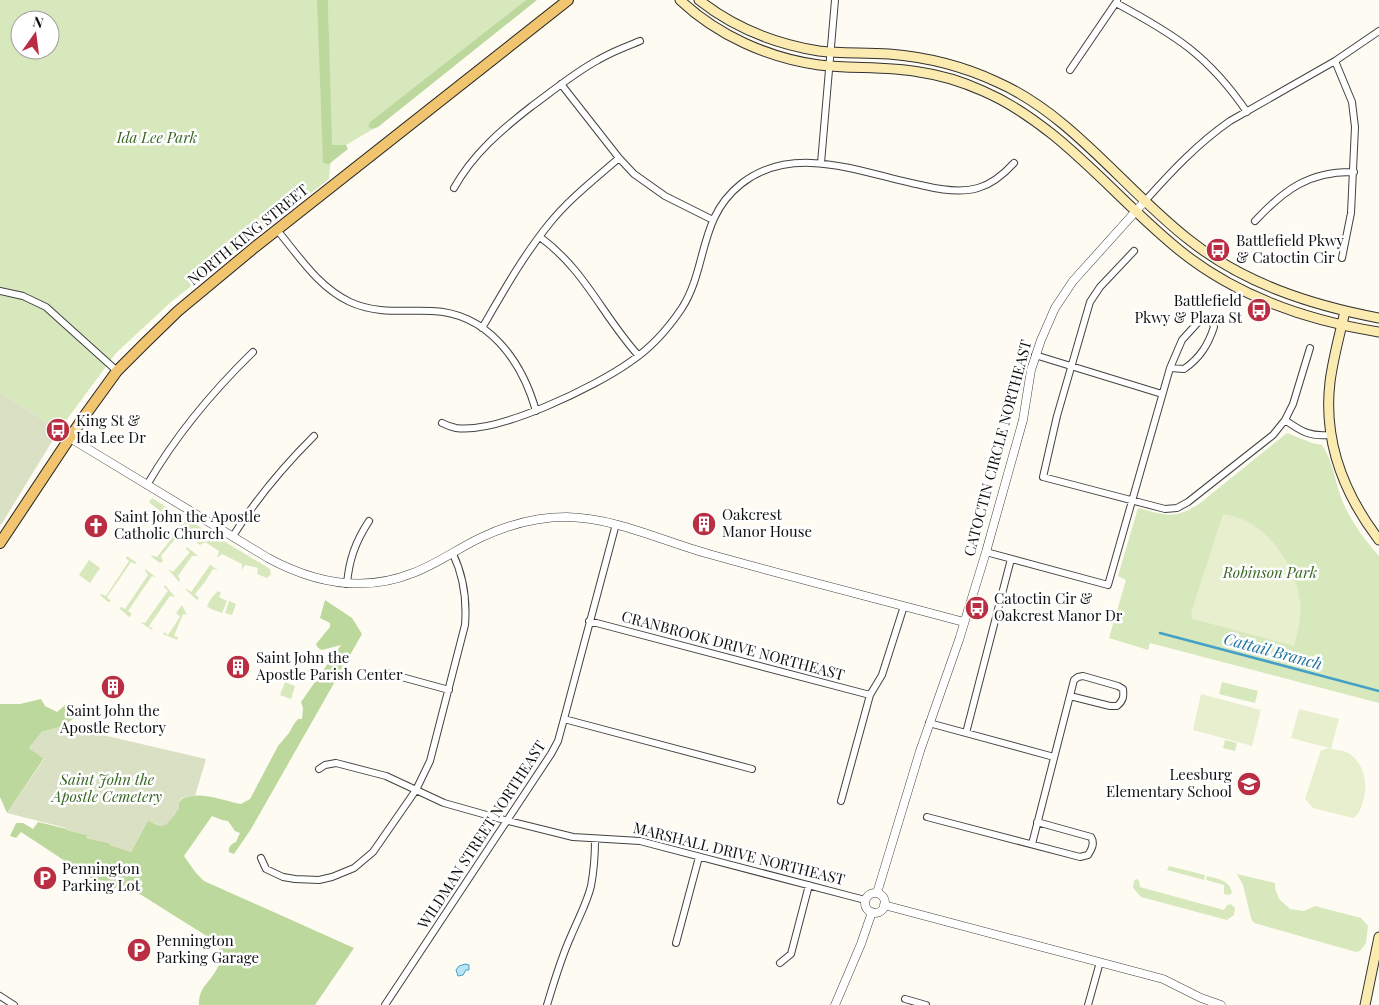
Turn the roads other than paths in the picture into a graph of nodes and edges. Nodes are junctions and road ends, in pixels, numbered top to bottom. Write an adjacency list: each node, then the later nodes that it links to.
1 (568, 0): 23 (main road, NORTH KING STREET)
2 (680, 0): 10 (main road)
3 (699, 0): 8 (main road)
4 (835, 0): 8 (street)
5 (1116, 1): 11 (street); 13 (street)
6 (1379, 31): 9 (street, CATOCTIN CIRCLE NORTHEAST)
7 (640, 41): 12 (street)
8 (830, 51): 10 (street); 19 (main road)
9 (1335, 61): 13 (street, CATOCTIN CIRCLE NORTHEAST); 17 (street)
10 (829, 65): 15 (street); 20 (main road)
11 (1070, 70)
12 (561, 84): 14 (street); 18 (street)
13 (1247, 112): 19 (street, CATOCTIN CIRCLE NORTHEAST)
14 (619, 158): 21 (street); 24 (street)
15 (821, 163): 16 (street); 21 (street)
16 (1014, 163)
17 (1354, 172): 22 (street); 26 (street)
18 (454, 188)
19 (1145, 200): 20 (street, CATOCTIN CIRCLE NORTHEAST); 28 (main road)
20 (1136, 211): 30 (main road); 35 (street, CATOCTIN CIRCLE NORTHEAST)
21 (713, 220): 36 (street)
22 (1254, 221)
23 (278, 230): 31 (street); 39 (main road, NORTH KING STREET)
24 (540, 237): 31 (street); 36 (street)
25 (1134, 251): 37 (street)
26 (1342, 258)
27 (0, 291): 39 (street)
28 (1345, 310): 29 (main road); 30 (main road)
29 (1379, 318)
30 (1342, 325): 32 (main road); 44 (main road)
31 (482, 328): 41 (street)
32 (1379, 332)
33 (1310, 348): 42 (street)
34 (253, 352): 47 (street)
35 (1035, 355): 37 (street); 54 (street, CATOCTIN CIRCLE NORTHEAST)
36 (638, 356): 41 (street)
37 (1070, 367): 40 (street); 48 (street)
38 (1170, 368): 38 (street); 40 (street)
39 (118, 371): 46 (main road, NORTH KING STREET)
40 (1162, 394): 48 (street)
41 (536, 411): 43 (street)
42 (1285, 420): 44 (street); 48 (street)
43 (442, 423)
44 (1330, 434): 52 (main road)
45 (314, 436): 51 (street)
46 (70, 438): 47 (street); 53 (main road, NORTH KING STREET)
47 (147, 485): 51 (street)
48 (1132, 501): 56 (street)
49 (369, 521): 57 (street)
50 (616, 524): 55 (street); 58 (street); 59 (street, WILDMAN STREET NORTHEAST)
51 (233, 536): 57 (street)
52 (1379, 540)
53 (0, 544)
54 (986, 552): 56 (street); 60 (street, CATOCTIN CIRCLE NORTHEAST)
55 (453, 554): 57 (street); 62 (street)
56 (1012, 559): 67 (street)
57 (346, 584)
58 (904, 606): 60 (street); 63 (street)
59 (589, 621): 63 (street, CRANBROOK DRIVE NORTHEAST); 65 (street, WILDMAN STREET NORTHEAST)
60 (964, 622): 66 (street, CATOCTIN CIRCLE NORTHEAST)
61 (387, 673): 62 (street)
62 (449, 690): 71 (street)
63 (870, 695): 72 (street)
64 (1070, 696): 64 (street); 68 (street)
65 (564, 719): 70 (street); 74 (street, WILDMAN STREET NORTHEAST)
66 (929, 723): 67 (street); 81 (street, CATOCTIN CIRCLE NORTHEAST)
67 (966, 733): 68 (street)
68 (1054, 757): 75 (street)
69 (319, 769): 71 (street, MARSHALL DRIVE NORTHEAST)
70 (752, 769)
71 (416, 790): 74 (street, MARSHALL DRIVE NORTHEAST); 79 (street)
72 (841, 801)
73 (928, 817): 77 (street)
74 (508, 821): 76 (street, MARSHALL DRIVE NORTHEAST); 92 (street, WILDMAN STREET NORTHEAST)
75 (1037, 822): 77 (street); 77 (street)
76 (595, 840): 78 (street, MARSHALL DRIVE NORTHEAST); 93 (street)
77 (1032, 844)
78 (699, 857): 80 (street, MARSHALL DRIVE NORTHEAST); 86 (street)
79 (261, 858)
80 (809, 885): 82 (street, MARSHALL DRIVE NORTHEAST); 88 (street)
81 (877, 893): 82 (street); 83 (street)
82 (865, 900): 84 (street)
83 (884, 906): 84 (street); 87 (street)
84 (872, 912): 94 (street)
85 (1379, 937): 98 (main road)
86 (676, 943)
87 (1100, 962): 96 (street); 97 (street)
88 (780, 963)
89 (0, 996): 91 (street)
90 (905, 999): 95 (street)
91 (10, 1004)
92 (385, 1005)
93 (547, 1005)
94 (835, 1005)
95 (926, 1005)
96 (1088, 1005)
97 (1221, 1005)
98 (1364, 1005)

